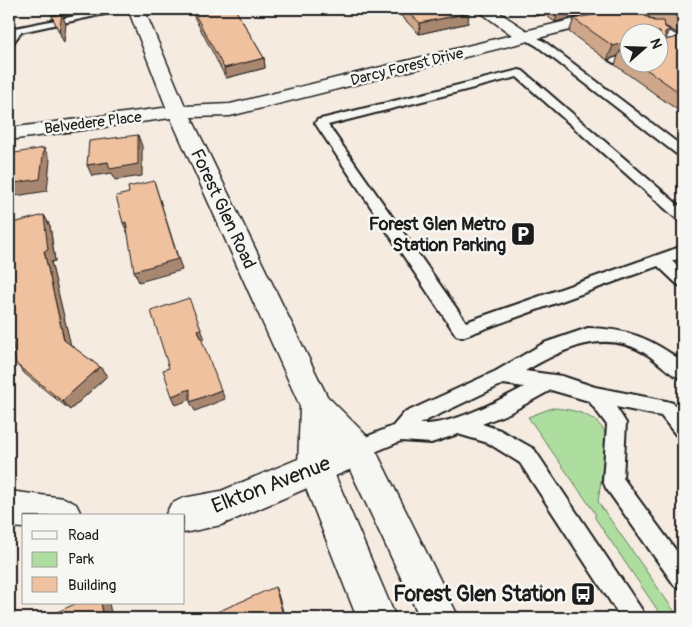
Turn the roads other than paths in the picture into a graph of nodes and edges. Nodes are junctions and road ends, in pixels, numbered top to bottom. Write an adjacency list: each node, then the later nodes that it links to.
1 (123, 9): 8 (lane)
2 (136, 9): 12 (street, Forest Glen Road)
3 (484, 9): 7 (street)
4 (576, 9): 6 (lane)
5 (629, 10): 6 (street, Darcy Forest Drive); 9 (street)
6 (591, 19): 7 (street, Darcy Forest Drive)
7 (527, 36): 12 (street, Darcy Forest Drive); 14 (lane)
8 (9, 41)
9 (679, 45)
10 (620, 58): 11 (lane)
11 (614, 60)
12 (178, 112): 13 (street, Belvedere Place); 23 (street, Forest Glen Road)
13 (9, 134)
14 (683, 154)
15 (683, 217): 17 (lane)
16 (683, 251): 17 (lane)
17 (660, 259): 18 (lane)
18 (683, 282)
19 (683, 372): 20 (lane)
20 (502, 376): 21 (lane); 26 (lane)
21 (550, 382): 22 (lane); 24 (lane)
22 (595, 395): 25 (lane); 32 (lane)
23 (316, 406): 27 (street, Forest Glen Road); 28 (street, Forest Glen Road)
24 (458, 424): 26 (lane); 35 (lane)
25 (683, 429)
26 (400, 432): 27 (lane)
27 (358, 450): 28 (street, Elkton Avenue); 34 (street, Forest Glen Road)
28 (315, 468): 31 (street, Elkton Avenue); 33 (street, Forest Glen Road)
29 (9, 509): 30 (street)
30 (48, 514)
31 (185, 516)
32 (683, 578)
33 (376, 618)
34 (440, 618)
35 (634, 618)

